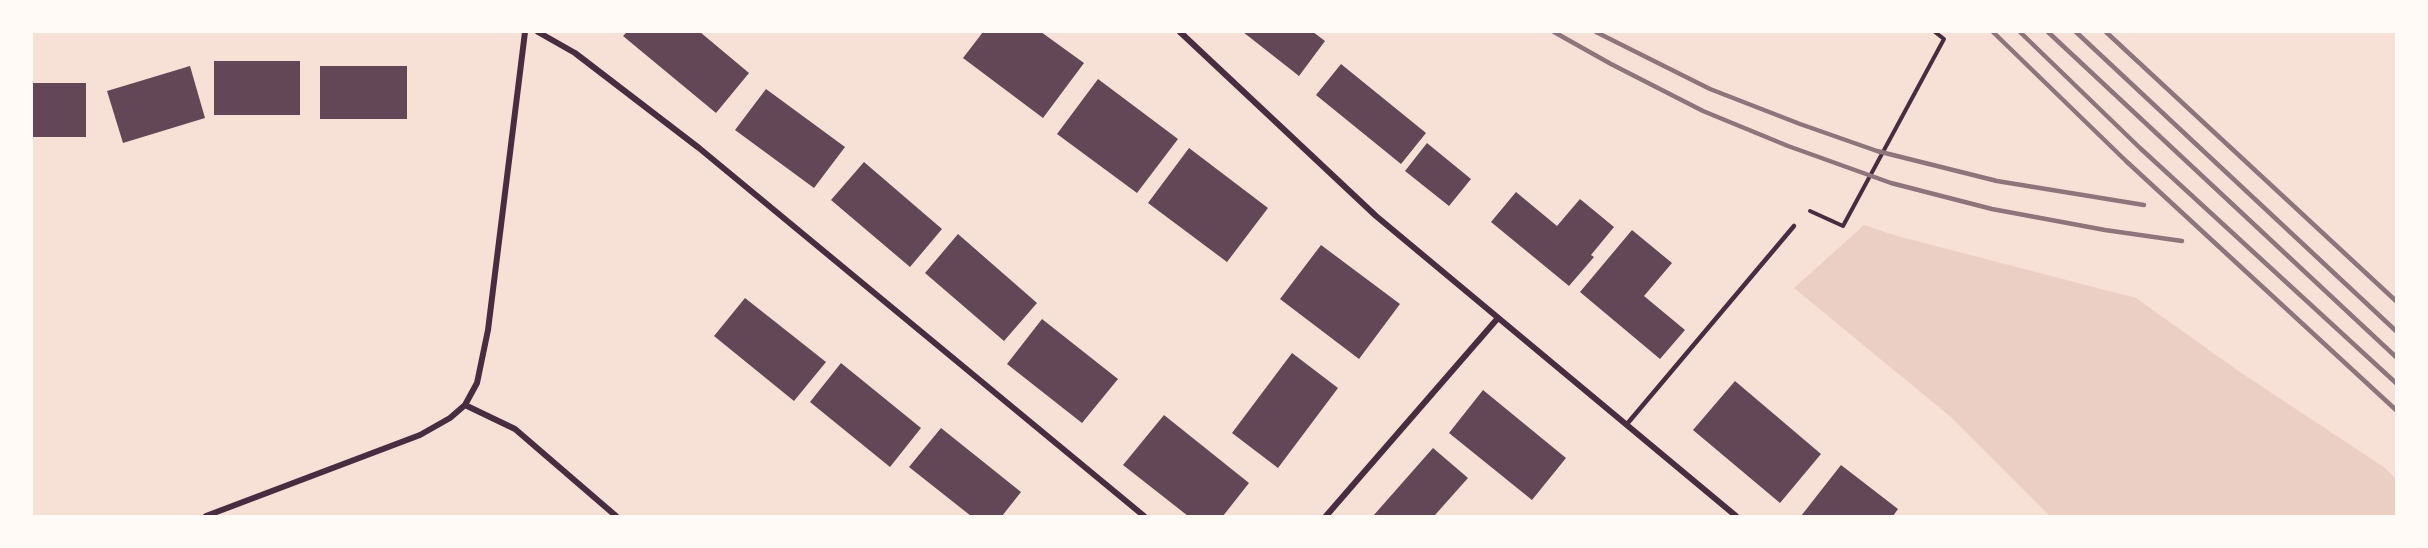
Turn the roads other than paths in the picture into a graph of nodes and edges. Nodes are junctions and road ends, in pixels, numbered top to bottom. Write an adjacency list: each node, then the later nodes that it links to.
1 (525, 32): 6 (street)
2 (538, 32): 10 (street)
3 (1180, 32): 5 (street)
4 (1794, 226): 7 (lane)
5 (1498, 318): 7 (street); 11 (street)
6 (465, 405): 8 (street); 9 (street)
7 (1627, 424): 12 (street)
8 (206, 516)
9 (616, 516)
10 (1144, 516)
11 (1326, 516)
12 (1736, 516)

